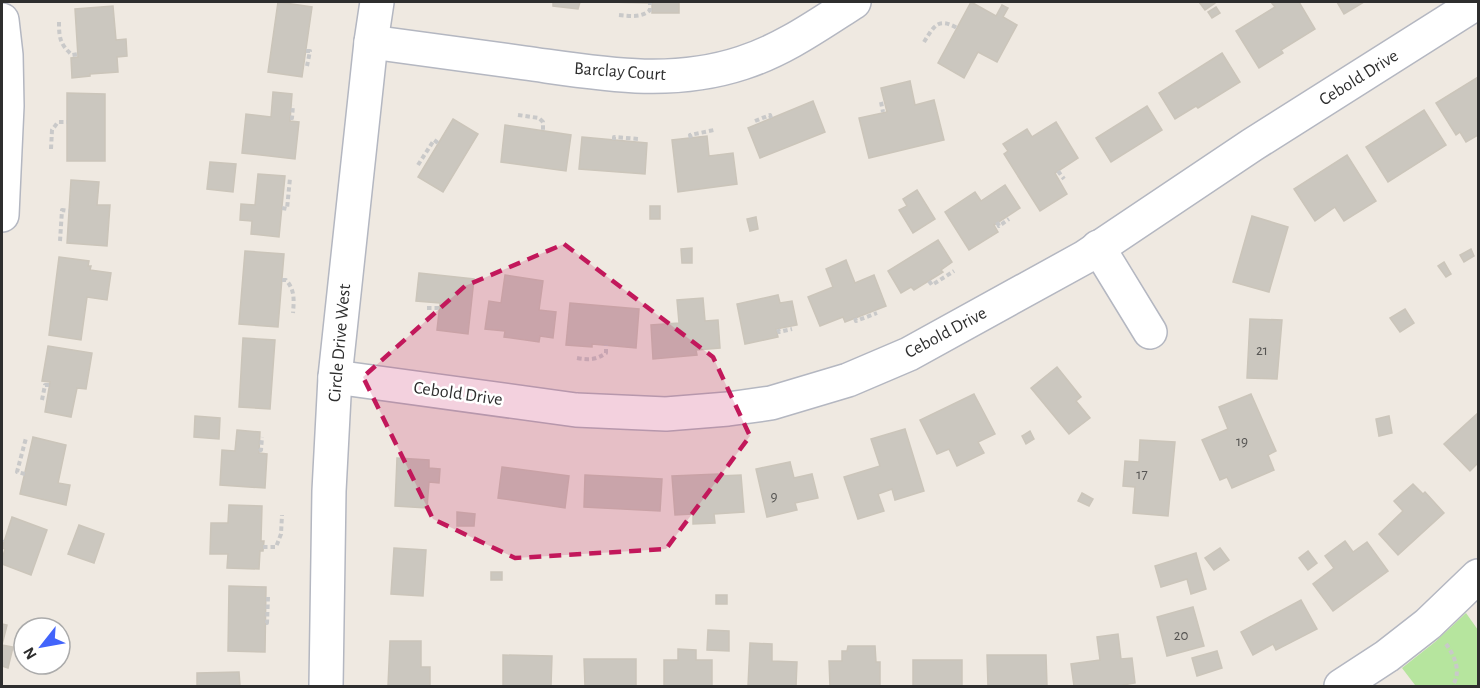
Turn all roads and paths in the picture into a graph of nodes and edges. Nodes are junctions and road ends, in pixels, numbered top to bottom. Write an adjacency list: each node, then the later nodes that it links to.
1 (377, 2): 9 (street, Circle Drive West)
2 (854, 2): 9 (street, Barclay Court)
3 (1479, 2): 39 (street, Cebold Drive)
4 (650, 3): 5 (path)
5 (619, 15)
6 (2, 20): 35 (street)
7 (59, 22): 12 (path)
8 (957, 28): 10 (path)
9 (371, 42): 53 (street, Circle Drive West)
10 (924, 42)
11 (306, 51): 13 (path)
12 (78, 54)
13 (307, 66)
14 (881, 102): 16 (path)
15 (293, 105): 18 (path)
16 (884, 112)
17 (518, 115): 23 (path)
18 (290, 118)
19 (771, 118): 20 (path)
20 (755, 121)
21 (68, 122): 28 (path)
22 (714, 130): 24 (path)
23 (543, 131)
24 (691, 138)
25 (639, 139): 26 (path)
26 (614, 140)
27 (438, 143): 29 (path)
28 (51, 148)
29 (418, 165)
30 (1058, 171): 32 (path)
31 (290, 178): 33 (path)
32 (1064, 179)
33 (282, 208)
34 (69, 211): 38 (path)
35 (2, 215)
36 (1009, 219): 37 (path)
37 (997, 222)
38 (60, 241)
39 (1098, 248): 50 (street); 53 (street, Cebold Drive)
40 (954, 271): 42 (path)
41 (282, 280): 45 (path)
42 (929, 281)
43 (437, 303): 44 (path)
44 (427, 308)
45 (293, 313)
46 (877, 313): 47 (path)
47 (855, 318)
48 (778, 329): 49 (path)
49 (792, 329)
50 (1150, 332)
51 (606, 345): 52 (path)
52 (577, 358)
53 (336, 377): 66 (street, Circle Drive West)
54 (49, 385): 55 (path)
55 (42, 400)
56 (262, 437): 58 (path)
57 (26, 438): 59 (path)
58 (260, 450)
59 (24, 474)
60 (282, 515): 61 (path)
61 (263, 547)
62 (1479, 576): 65 (street)
63 (268, 597): 64 (path)
64 (266, 623)
65 (1428, 624): 67 (street); 68 (path)
66 (326, 687)
67 (1341, 687)
68 (1452, 687)

